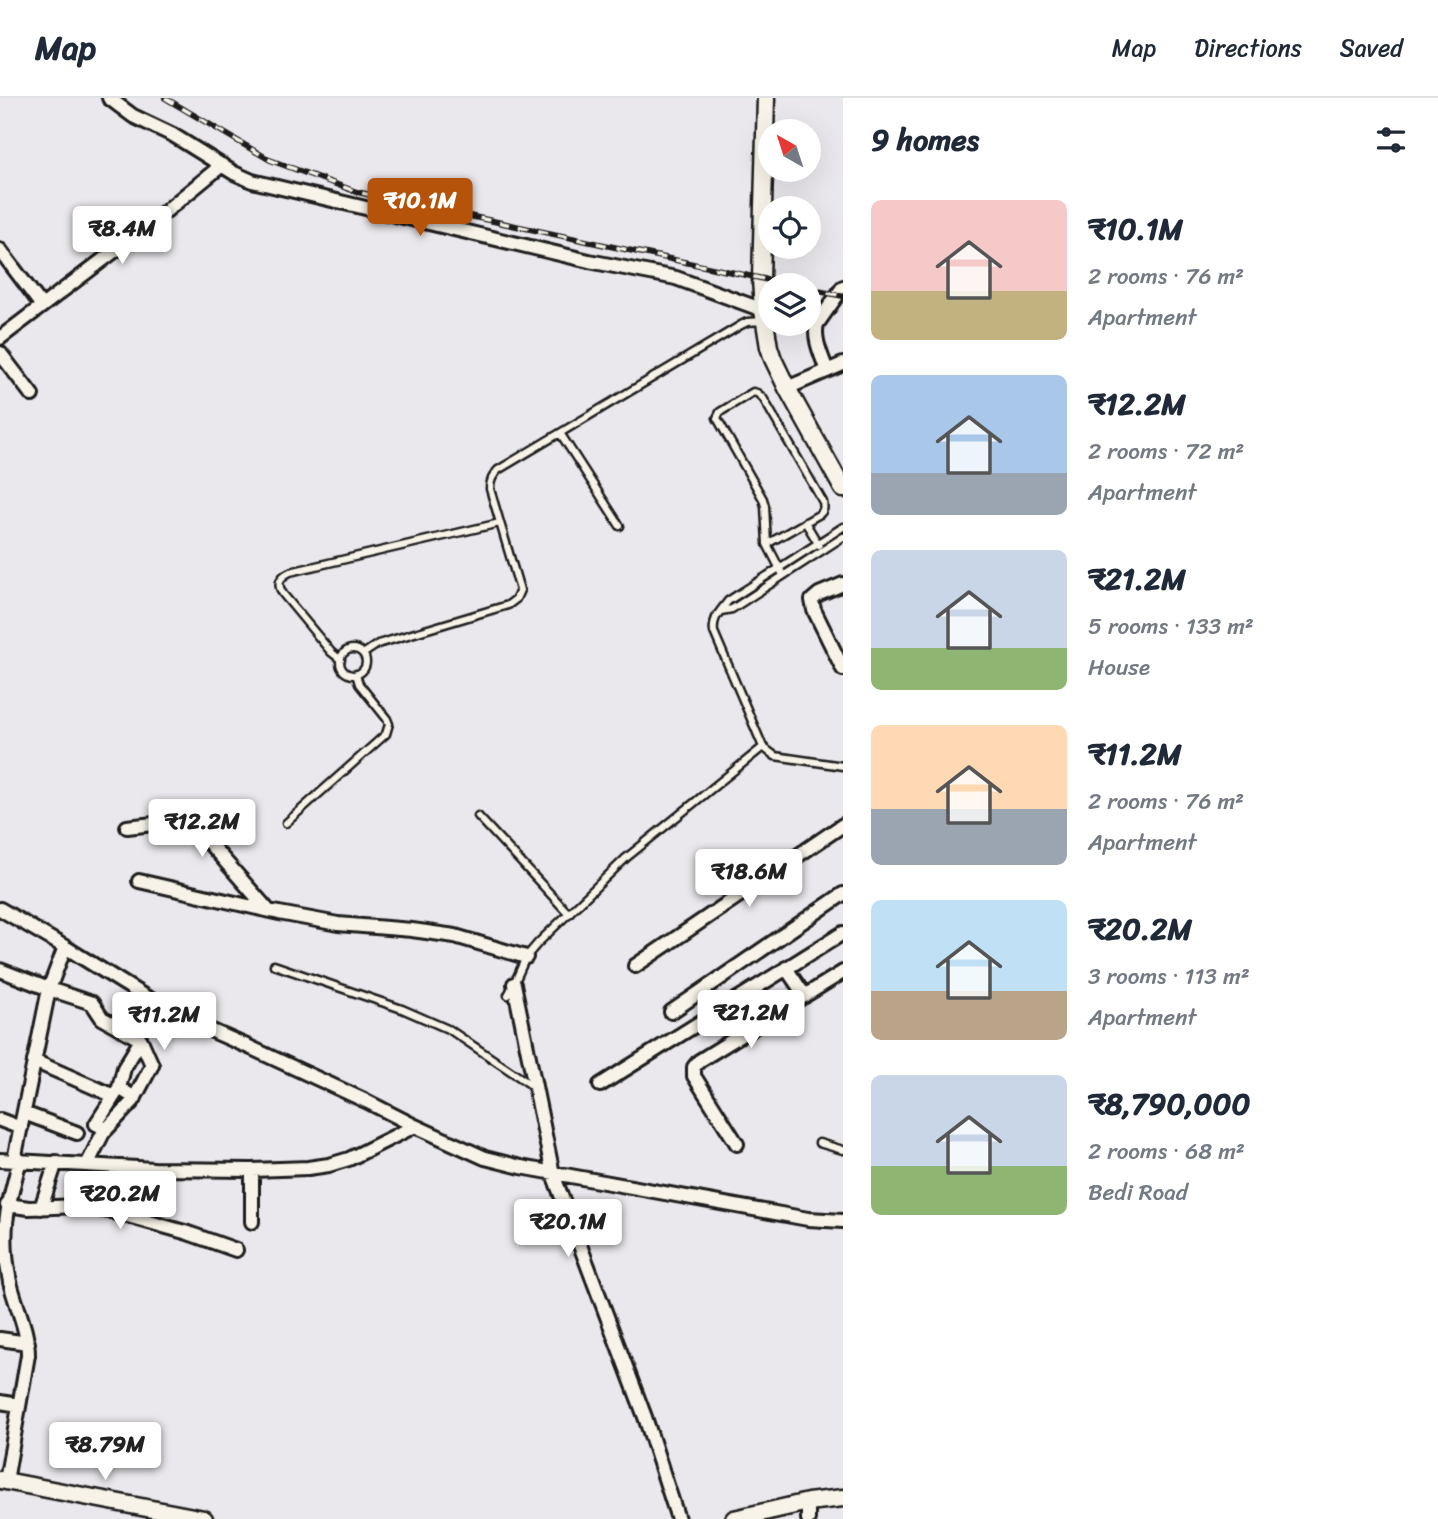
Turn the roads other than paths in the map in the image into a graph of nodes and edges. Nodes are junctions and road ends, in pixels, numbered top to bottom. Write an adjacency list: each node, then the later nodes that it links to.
1 (108, 98): 3 (street)
2 (766, 98): 5 (main road)
3 (222, 165): 7 (street); 8 (street)
4 (0, 250): 7 (street)
5 (761, 273)
6 (843, 287): 14 (street)
7 (42, 306): 11 (street)
8 (758, 312)
9 (758, 317): 17 (lane)
10 (769, 336): 15 (main road)
11 (0, 338)
12 (0, 353): 16 (street)
13 (843, 364): 14 (street)
14 (827, 371): 15 (street)
15 (787, 387): 18 (main road)
16 (32, 395)
17 (560, 433): 20 (lane); 21 (lane)
18 (843, 489)
19 (806, 522): 24 (lane); 25 (lane); 25 (lane)
20 (500, 523): 29 (lane); 30 (lane)
21 (620, 526)
22 (843, 527): 24 (lane)
23 (843, 537): 26 (lane)
24 (818, 543): 26 (lane); 27 (lane)
25 (767, 544): 27 (lane)
26 (822, 550): 27 (lane)
27 (781, 572): 33 (lane)
28 (843, 584): 31 (street)
29 (363, 654): 30 (lane); 32 (lane)
30 (341, 660): 32 (lane)
31 (843, 669)
32 (356, 674): 36 (lane)
33 (763, 747): 34 (lane); 43 (lane)
34 (843, 766)
35 (478, 816): 43 (lane)
36 (286, 823)
37 (843, 825): 48 (street)
38 (127, 827): 42 (street)
39 (139, 881): 42 (street)
40 (843, 894): 56 (street)
41 (0, 909): 45 (street)
42 (268, 910): 46 (street)
43 (569, 914): 46 (lane)
44 (842, 936): 49 (street)
45 (65, 947): 52 (street); 66 (street)
46 (526, 957): 53 (lane)
47 (274, 965): 61 (lane)
48 (635, 966)
49 (786, 968): 54 (street); 55 (street)
50 (0, 970): 52 (street)
51 (843, 972): 54 (street)
52 (49, 989): 58 (street); 59 (street)
53 (511, 990): 61 (street)
54 (805, 996): 57 (street)
55 (734, 1001): 57 (street); 60 (street)
56 (671, 1012)
57 (751, 1030): 71 (street)
58 (141, 1040): 62 (street); 63 (street)
59 (34, 1061): 62 (street); 64 (street)
60 (600, 1085)
61 (536, 1088): 78 (street)
62 (117, 1092): 63 (street); 68 (street)
63 (135, 1098): 68 (street)
64 (23, 1113): 67 (street); 69 (street)
65 (0, 1120): 67 (street)
66 (415, 1126): 77 (street); 78 (street)
67 (21, 1128): 74 (street)
68 (106, 1129): 76 (street)
69 (77, 1133)
70 (819, 1143): 72 (lane)
71 (737, 1144)
72 (843, 1150)
73 (0, 1160): 74 (street)
74 (17, 1160): 75 (street); 79 (street)
75 (56, 1163): 76 (street); 80 (street)
76 (87, 1165): 77 (street)
77 (252, 1170): 81 (street)
78 (554, 1174): 82 (street); 95 (street)
79 (7, 1205): 80 (street); 83 (street)
80 (41, 1208): 84 (street)
81 (252, 1222)
82 (843, 1222)
83 (2, 1229): 86 (street)
84 (236, 1250)
85 (0, 1339): 86 (street)
86 (28, 1343): 88 (street)
87 (0, 1402): 88 (street)
88 (19, 1405): 89 (street)
89 (3, 1481): 92 (main road)
90 (843, 1498): 91 (main road)
91 (808, 1511): 93 (main road)
92 (156, 1515): 94 (main road)
93 (755, 1516): 96 (main road)
94 (204, 1519)
95 (678, 1519)
96 (734, 1519)

